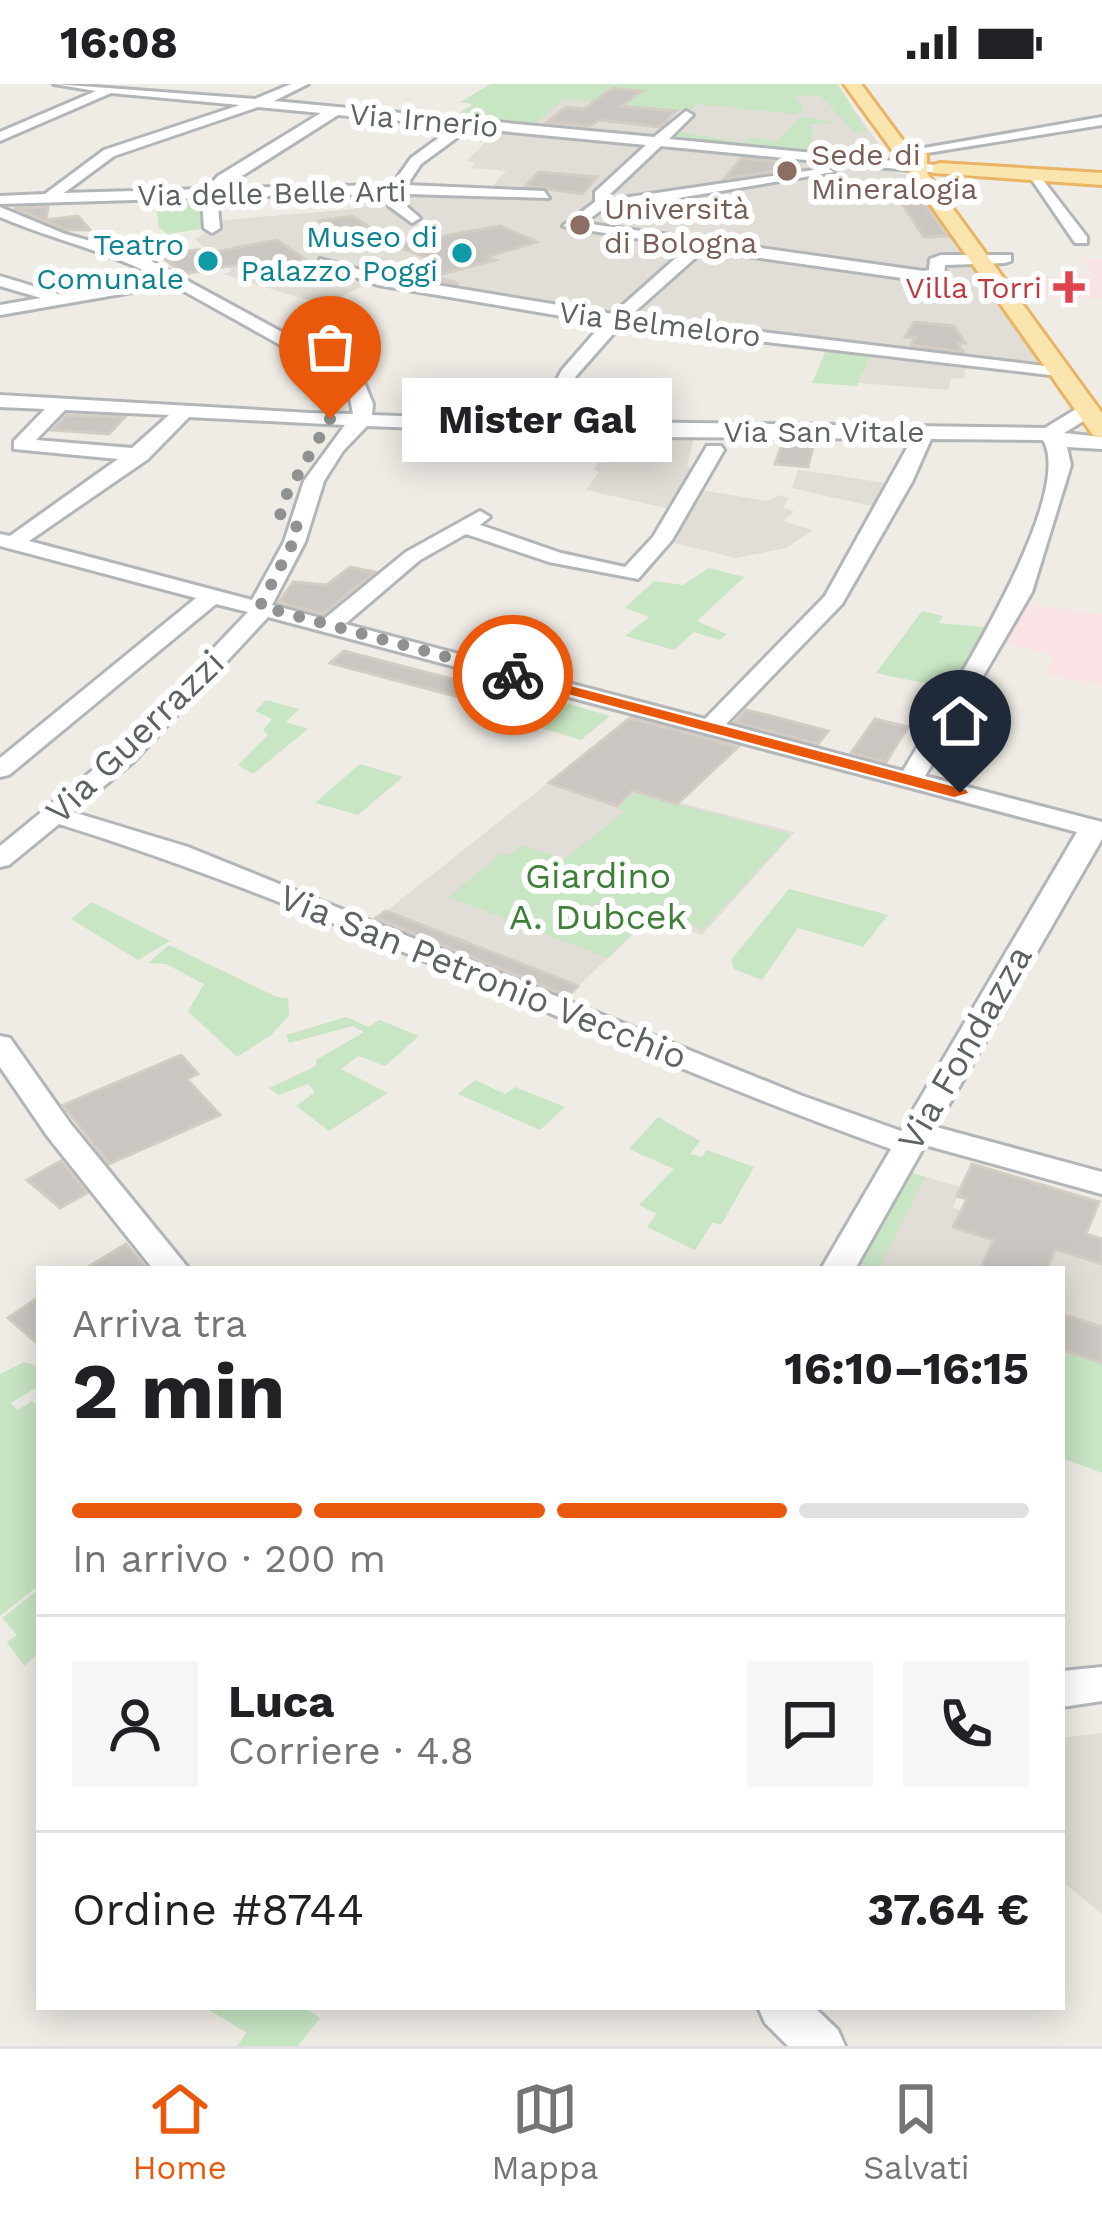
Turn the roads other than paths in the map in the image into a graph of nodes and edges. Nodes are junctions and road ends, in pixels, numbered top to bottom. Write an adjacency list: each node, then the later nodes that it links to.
1 (60, 84): 3 (street, Via Irnerio)
2 (302, 84): 5 (street)
3 (118, 87): 5 (street, Via Irnerio); 10 (street)
4 (867, 89): 13 (main road)
5 (256, 103): 6 (street, Via Irnerio); 20 (street)
6 (334, 112): 9 (street, Via Irnerio); 18 (street)
7 (686, 115): 11 (street)
8 (1102, 121): 13 (street)
9 (465, 124): 11 (street, Via Irnerio); 17 (street)
10 (0, 137)
11 (654, 143): 12 (street, Via Irnerio); 22 (street)
12 (805, 160): 13 (street); 14 (street)
13 (922, 162): 14 (street); 15 (main road); 28 (main road)
14 (847, 167): 22 (street)
15 (1031, 174): 16 (main road); 26 (street)
16 (1102, 179)
17 (399, 189): 18 (street, Via delle Belle Arti); 19 (street, Via delle Belle Arti); 24 (street)
18 (209, 194): 20 (street, Via delle Belle Arti); 25 (street)
19 (544, 195)
20 (51, 196): 21 (street, Via delle Belle Arti)
21 (0, 200)
22 (596, 205): 27 (street)
23 (0, 212): 31 (street)
24 (412, 218)
25 (212, 228)
26 (1081, 240)
27 (700, 245): 28 (street); 34 (street)
28 (993, 259): 35 (main road); 36 (main road)
29 (326, 262): 34 (street, Via Belmeloro)
30 (0, 280): 32 (street)
31 (176, 280): 32 (street); 41 (street)
32 (61, 299): 33 (street)
33 (0, 310)
34 (618, 320): 35 (street, Via Belmeloro); 43 (street)
35 (1061, 373): 42 (main road)
36 (1102, 387)
37 (0, 401): 38 (street, Via San Vitale)
38 (59, 405): 39 (street, Via San Vitale); 48 (street)
39 (182, 413): 40 (street, Via San Vitale); 50 (street)
40 (315, 418): 41 (street, Via San Vitale); 49 (street)
41 (362, 420): 43 (street, Via San Vitale); 49 (street)
42 (1098, 425): 45 (street)
43 (540, 427): 46 (street, Via San Vitale)
44 (926, 431): 45 (street, Via San Vitale); 46 (street, Via San Vitale); 56 (street)
45 (1052, 433): 47 (street); 58 (street)
46 (717, 443): 55 (street)
47 (1102, 443)
48 (36, 447): 50 (street); 51 (street)
49 (324, 452): 54 (street, Via Guerrazzi)
50 (141, 455): 52 (street)
51 (14, 460)
52 (6, 542): 53 (street)
53 (214, 595): 54 (street); 57 (street)
54 (260, 606): 55 (street); 59 (street, Via Guerrazzi)
55 (330, 625): 56 (street)
56 (709, 728): 58 (street)
57 (0, 770)
58 (910, 780): 60 (street)
59 (57, 815): 61 (street, Via Guerrazzi); 63 (street, Via San Petronio Vecchio)
60 (1097, 830): 63 (street, Via Fondazza)
61 (0, 860)
62 (0, 1045): 65 (street)
63 (912, 1138): 64 (street, Via San Petronio Vecchio); 66 (street, Via Fondazza)
64 (1102, 1183)
65 (170, 1266)
66 (840, 1266)
67 (1102, 1671): 68 (street)
68 (1065, 1676)
69 (1102, 1684): 70 (street)
70 (1065, 1689)
71 (784, 2010): 72 (street)
72 (820, 2046)

